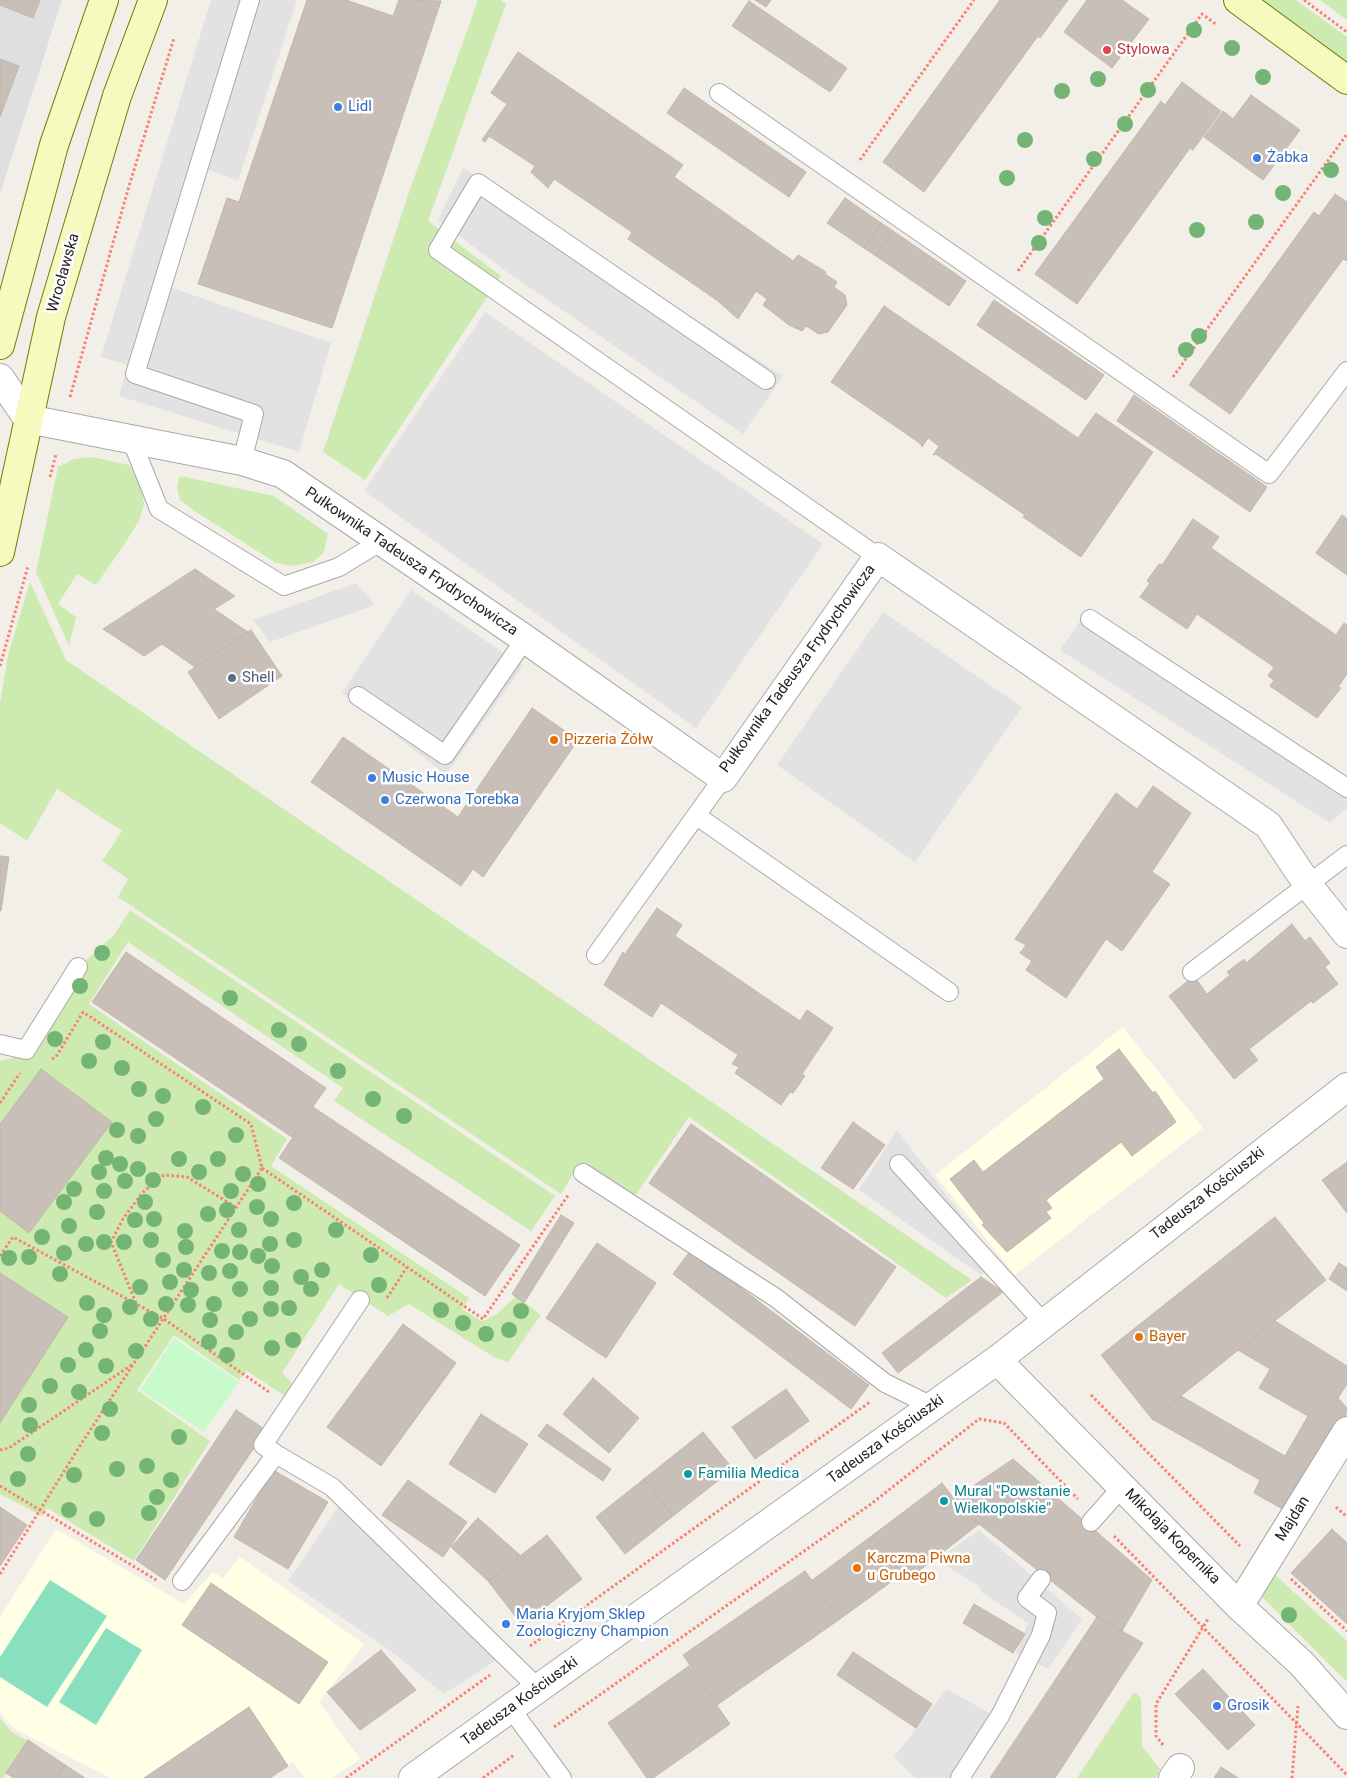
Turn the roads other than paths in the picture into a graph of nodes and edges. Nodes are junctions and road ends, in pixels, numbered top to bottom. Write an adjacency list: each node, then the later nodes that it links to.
1 (104, 0): 7 (main road)
2 (153, 0): 11 (main road, Wrocławska)
3 (250, 0): 13 (lane)
4 (1238, 0): 5 (main road)
5 (1347, 80)
6 (719, 93): 8 (lane)
7 (0, 345)
8 (1347, 371)
9 (0, 378): 11 (street)
10 (766, 380): 16 (lane)
11 (28, 419): 12 (street, Pułkownika Tadeusza Frydrychowicza); 15 (main road, Wrocławska)
12 (131, 439): 13 (street, Pułkownika Tadeusza Frydrychowicza); 14 (lane)
13 (242, 461): 14 (street, Pułkownika Tadeusza Frydrychowicza)
14 (380, 542): 18 (street, Pułkownika Tadeusza Frydrychowicza)
15 (0, 552)
16 (878, 558): 20 (street, Pułkownika Tadeusza Frydrychowicza); 24 (street, Pułkownika Tadeusza Frydrychowicza)
17 (1090, 619): 21 (lane)
18 (525, 639): 19 (lane); 20 (street, Pułkownika Tadeusza Frydrychowicza)
19 (358, 696)
20 (723, 778): 22 (lane)
21 (1347, 788)
22 (697, 816): 26 (lane); 29 (lane)
23 (1347, 855): 24 (lane)
24 (1308, 885): 25 (street, Pułkownika Tadeusza Frydrychowicza); 28 (lane)
25 (1347, 934)
26 (596, 955)
27 (78, 967): 30 (lane)
28 (1192, 972)
29 (949, 992)
30 (0, 1044)
31 (1347, 1087): 35 (street, Tadeusza Kościuszki)
32 (899, 1164): 35 (lane)
33 (583, 1173): 37 (lane)
34 (360, 1300): 39 (lane)
35 (1043, 1322): 36 (street, Tadeusza Kościuszki)
36 (996, 1360): 37 (street, Tadeusza Kościuszki); 40 (street, Mikołaja Kopernika)
37 (932, 1406): 45 (street, Tadeusza Kościuszki)
38 (1347, 1431): 44 (street, Majdan)
39 (276, 1454): 43 (lane); 45 (lane)
40 (1122, 1487): 41 (lane); 44 (street, Mikołaja Kopernika)
41 (1093, 1520)
42 (1041, 1580): 50 (lane)
43 (182, 1581)
44 (1232, 1598): 47 (street, Mikołaja Kopernika)
45 (539, 1689): 46 (street, Tadeusza Kościuszki)
46 (511, 1709): 48 (street, Tadeusza Kościuszki); 49 (lane)
47 (1347, 1715)
48 (413, 1778)
49 (562, 1778)
50 (960, 1778)

